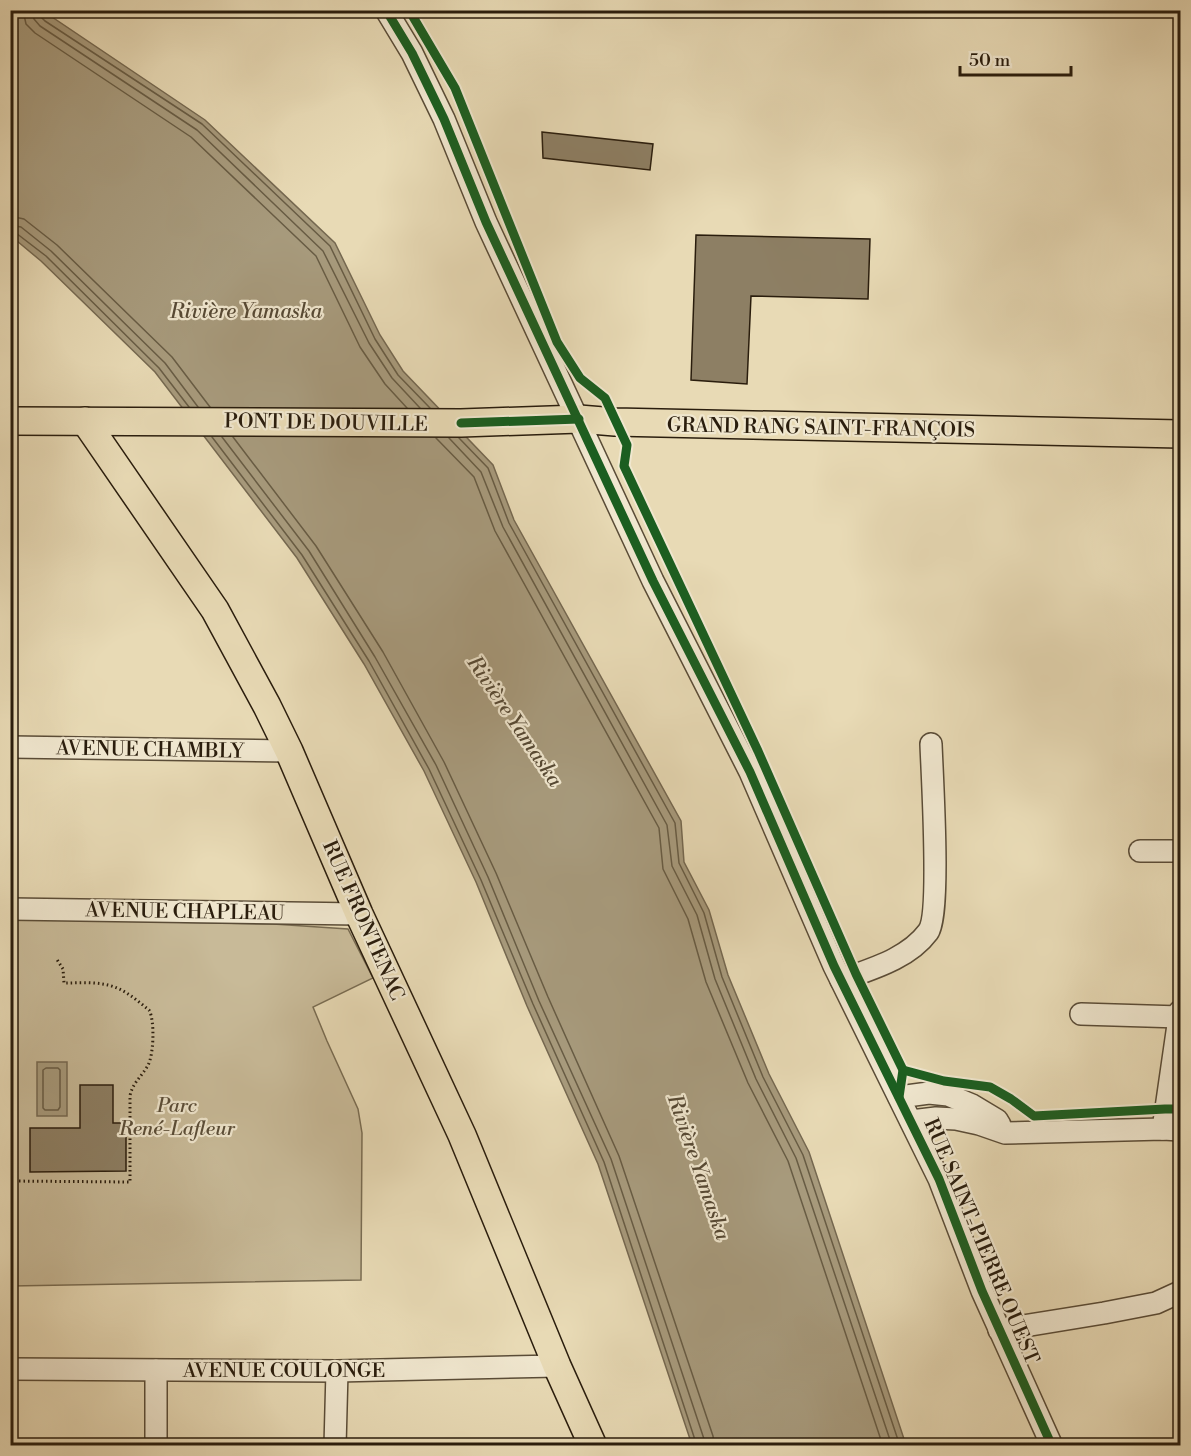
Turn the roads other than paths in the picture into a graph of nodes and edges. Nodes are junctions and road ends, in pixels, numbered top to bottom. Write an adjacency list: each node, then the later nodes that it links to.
1 (386, 10): 2 (street, RUE SAINT-PIERRE OUEST)
2 (579, 419): 5 (main road, GRAND RANG SAINT-FRANÇOIS); 6 (main road, GRAND RANG SAINT-FRANÇOIS); 14 (street, RUE SAINT-PIERRE OUEST)
3 (10, 421): 4 (main road, PONT DE DOUVILLE)
4 (85, 421): 5 (main road, PONT DE DOUVILLE); 9 (main road, RUE FRONTENAC)
5 (461, 423)
6 (1180, 434)
7 (931, 744): 14 (street)
8 (10, 747): 9 (street, AVENUE CHAMBLY)
9 (289, 751): 13 (main road, RUE FRONTENAC)
10 (1140, 851): 11 (street)
11 (1180, 851)
12 (10, 909): 13 (street, AVENUE CHAPLEAU)
13 (359, 914): 23 (main road, RUE FRONTENAC)
14 (841, 980): 17 (street, RUE SAINT-PIERRE OUEST)
15 (1082, 1014): 16 (street)
16 (1180, 1015): 19 (street)
17 (899, 1097): 18 (street, RUE SAINT-PIERRE OUEST); 20 (street)
18 (911, 1121): 20 (street); 22 (street, RUE SAINT-PIERRE OUEST)
19 (1172, 1130): 20 (street)
20 (1005, 1133)
21 (1180, 1292): 22 (street)
22 (999, 1330): 30 (street, RUE SAINT-PIERRE OUEST)
23 (557, 1366): 26 (street, AVENUE COULONGE); 29 (main road, RUE FRONTENAC)
24 (10, 1370): 25 (street, AVENUE COULONGE)
25 (156, 1370): 26 (street, AVENUE COULONGE); 27 (street)
26 (337, 1371): 28 (street)
27 (156, 1446)
28 (335, 1446)
29 (593, 1446)
30 (1052, 1446)

